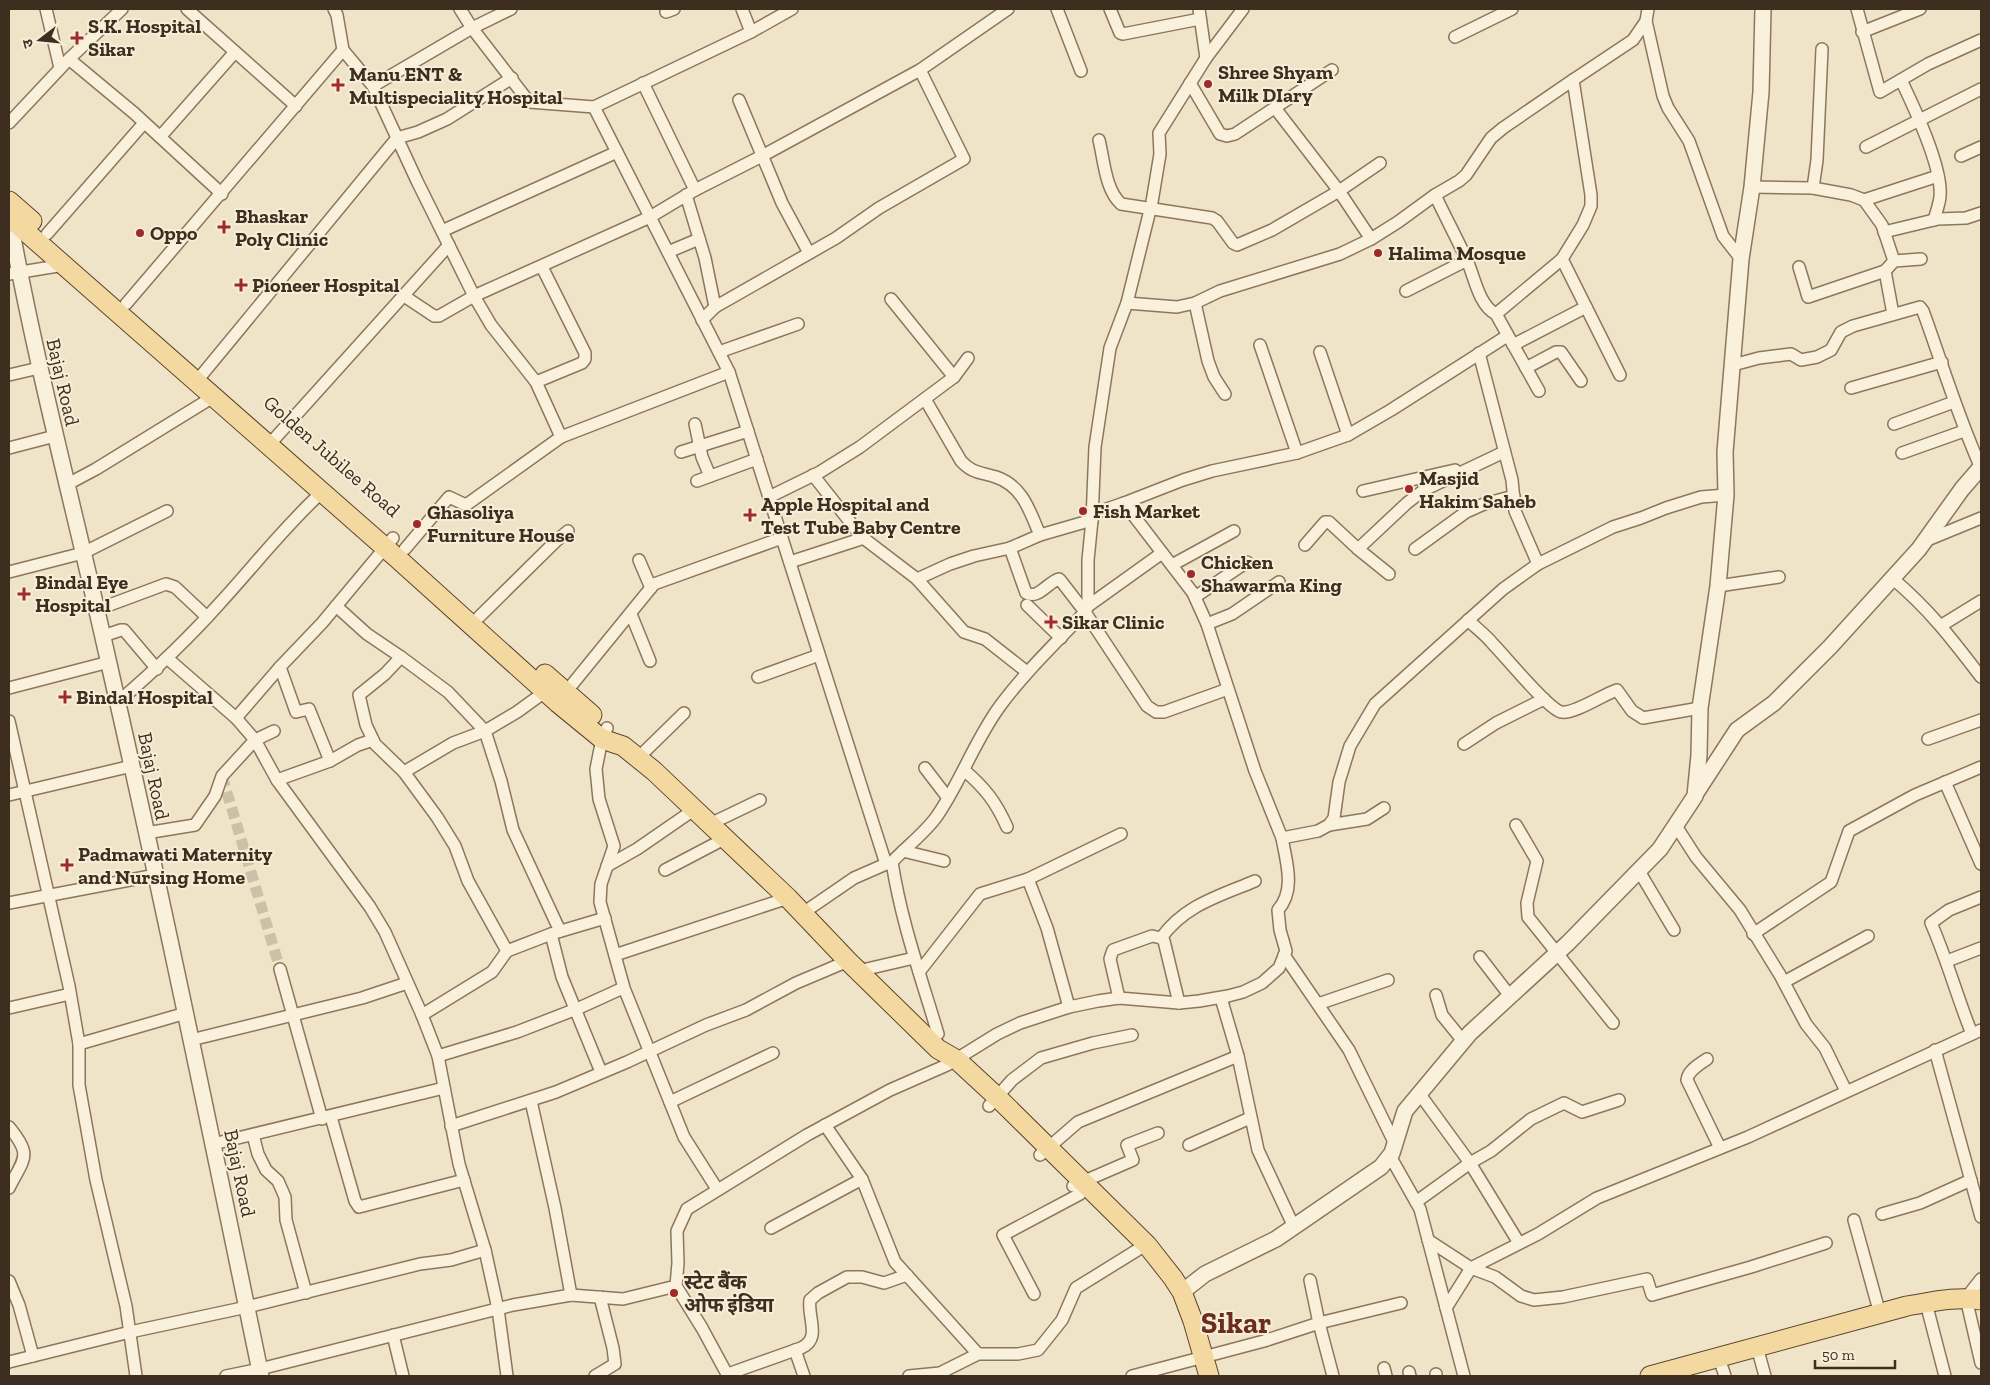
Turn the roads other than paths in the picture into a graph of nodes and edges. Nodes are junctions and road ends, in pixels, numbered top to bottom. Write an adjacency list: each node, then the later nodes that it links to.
1 (46, 9): 31 (street)
2 (122, 9): 30 (street)
3 (187, 9): 28 (street)
4 (348, 9): 18 (street)
5 (460, 9): 21 (street)
6 (511, 9): 21 (street)
7 (742, 9): 22 (street)
8 (792, 9): 22 (street)
9 (1008, 9): 32 (street)
10 (1057, 9): 34 (street)
11 (1110, 9): 19 (street)
12 (1243, 9): 29 (street)
13 (1512, 9): 24 (street)
14 (1648, 9): 20 (street)
15 (1763, 9): 59 (street)
16 (1857, 9): 23 (street)
17 (1920, 9): 23 (street)
18 (336, 12): 27 (street)
19 (1199, 14): 29 (street)
20 (1646, 21): 36 (street); 81 (street)
21 (472, 28): 35 (street); 40 (street)
22 (751, 32): 38 (street)
23 (1862, 32): 37 (street)
24 (1455, 38)
25 (1981, 40): 37 (street)
26 (1822, 49): 60 (street)
27 (343, 50): 40 (street); 43 (street)
28 (235, 52): 43 (street); 49 (street)
29 (1206, 58): 39 (street)
30 (69, 59): 31 (street); 48 (street)
31 (60, 68): 47 (street)
32 (920, 70): 55 (street); 79 (street)
33 (1332, 70): 45 (street)
34 (1081, 71)
35 (512, 78): 44 (street); 50 (street)
36 (1573, 80): 64 (street); 80 (street)
37 (1901, 80): 46 (street)
38 (643, 83): 44 (street); 62 (street)
39 (1190, 83): 45 (street); 67 (street)
40 (373, 86): 50 (street)
41 (1981, 89): 46 (street)
42 (739, 100): 55 (street)
43 (296, 106): 63 (street)
44 (594, 107): 54 (street)
45 (1275, 108): 61 (street)
46 (1920, 120): 52 (street); 58 (street)
47 (9, 123)
48 (144, 123): 49 (street); 74 (street)
49 (160, 137): 63 (street)
50 (397, 138): 72 (street); 117 (street)
51 (1099, 140): 67 (street)
52 (1866, 147)
53 (1981, 147): 56 (street)
54 (617, 152): 70 (street); 72 (street)
55 (762, 156): 62 (street); 79 (street)
56 (1961, 156)
57 (1380, 163): 61 (street)
58 (1938, 176): 65 (street); 71 (street)
59 (1752, 187): 60 (street); 81 (street)
60 (1813, 188): 65 (street)
61 (1339, 191): 67 (street); 76 (street)
62 (690, 192): 70 (street); 75 (street)
63 (222, 194): 96 (street)
64 (1435, 195): 76 (street); 83 (street)
65 (1864, 200): 73 (street)
66 (9, 202): 74 (main road, Golden Jubilee Road)
67 (1150, 208): 94 (street)
68 (1981, 215): 71 (street)
69 (9, 217): 85 (main road); 89 (street, Bajaj Road)
70 (650, 217): 78 (street); 86 (street)
71 (1934, 220): 73 (street)
72 (442, 231): 77 (street)
73 (1884, 232): 84 (street)
74 (47, 234): 96 (main road, Golden Jubilee Road)
75 (699, 239): 78 (street); 97 (street)
76 (1371, 239): 95 (street)
77 (449, 245): 91 (street); 92 (street)
78 (668, 252): 101 (street)
79 (809, 254): 97 (street)
80 (1562, 259): 98 (street); 99 (street)
81 (1741, 259): 110 (street)
82 (1921, 259): 84 (street)
83 (1467, 260): 90 (street); 99 (street)
84 (1894, 261): 88 (street)
85 (64, 265): 89 (street); 117 (main road)
86 (542, 267): 92 (street); 118 (street)
87 (1799, 267): 88 (street)
88 (1885, 271): 100 (street)
89 (14, 274): 111 (street, Bajaj Road)
90 (1406, 291)
91 (404, 296): 92 (street); 133 (street)
92 (474, 296): 118 (street)
93 (891, 299): 116 (street)
94 (1127, 303): 95 (street); 154 (street)
95 (1195, 303): 122 (street)
96 (126, 304): 117 (main road, Golden Jubilee Road)
97 (716, 307): 101 (street)
98 (1586, 307): 103 (street); 114 (street)
99 (1496, 314): 103 (street)
100 (1893, 314): 109 (street); 110 (street)
101 (702, 320): 105 (street)
102 (798, 324): 105 (street)
103 (1510, 340): 107 (street); 112 (street)
104 (1260, 345): 139 (street)
105 (719, 352): 113 (street)
106 (1320, 352): 130 (street)
107 (1479, 353): 130 (street); 137 (street)
108 (968, 358): 116 (street)
109 (1942, 362): 120 (street); 125 (street)
110 (1733, 365): 149 (street)
111 (39, 368): 115 (street); 131 (street, Bajaj Road)
112 (1526, 368): 119 (street); 121 (street)
113 (729, 372): 128 (street); 132 (street)
114 (1620, 374)
115 (9, 376)
116 (954, 377): 124 (street)
117 (199, 378): 123 (main road); 133 (main road, Golden Jubilee Road)
118 (536, 382): 132 (street)
119 (1581, 382)
120 (1851, 388)
121 (1539, 391)
122 (1225, 394)
123 (213, 397): 133 (main road); 146 (street)
124 (925, 399): 143 (street); 158 (street)
125 (1954, 402): 127 (street); 129 (street)
126 (695, 424): 134 (street)
127 (1894, 424)
128 (748, 431): 134 (street); 140 (street)
129 (1964, 431): 138 (street); 141 (street)
130 (1348, 435): 139 (street)
131 (55, 436): 135 (street); 146 (street, Bajaj Road)
132 (561, 437): 162 (street)
133 (272, 441): 148 (main road); 162 (main road, Golden Jubilee Road)
134 (700, 447): 136 (street); 144 (street)
135 (9, 448)
136 (682, 452)
137 (1504, 452): 142 (street); 150 (street)
138 (1902, 452)
139 (1297, 453): 152 (street)
140 (757, 459): 144 (street); 151 (street)
141 (1981, 467): 161 (street)
142 (1467, 468): 147 (street); 165 (street)
143 (813, 475): 151 (street); 160 (street)
144 (710, 476): 145 (street)
145 (697, 481)
146 (66, 484): 167 (street, Bajaj Road)
147 (1363, 491)
148 (321, 493): 162 (main road); 189 (street)
149 (1726, 495): 172 (street); 180 (street)
150 (1514, 496): 166 (street); 172 (street)
151 (769, 497): 159 (street)
152 (1124, 504): 154 (street); 168 (street)
153 (167, 511): 167 (street)
154 (1092, 517): 158 (street); 186 (street)
155 (1981, 518): 161 (street)
156 (568, 531): 190 (street)
157 (1234, 531): 173 (street)
158 (1040, 534): 164 (street)
159 (782, 538): 170 (street); 181 (street)
160 (864, 538): 170 (street); 178 (street)
161 (1925, 541): 177 (street)
162 (394, 545): 185 (street); 190 (main road, Golden Jubilee Road); 208 (main road)
163 (1305, 545): 165 (street)
164 (1010, 548): 178 (street); 186 (street)
165 (1358, 549): 175 (street)
166 (1415, 549)
167 (83, 553): 174 (street); 187 (street, Bajaj Road)
168 (1162, 554): 173 (street); 186 (street)
169 (640, 560): 181 (street)
170 (790, 562): 196 (street)
171 (1247, 562): 182 (street)
172 (1538, 564): 191 (street)
173 (1172, 565): 182 (street)
174 (9, 572)
175 (1389, 574)
176 (1779, 577): 180 (street)
177 (1892, 578): 193 (street); 235 (street)
178 (917, 579): 203 (street)
179 (1279, 582): 192 (street)
180 (1718, 586): 212 (street)
181 (651, 588): 188 (street)
182 (1195, 597): 192 (street)
183 (1981, 601): 193 (street)
184 (1027, 605): 195 (street)
185 (336, 606): 197 (street); 201 (street)
186 (1086, 609): 195 (street); 207 (street)
187 (96, 610): 189 (street); 194 (street, Bajaj Road)
188 (630, 614): 199 (street); 209 (street)
189 (207, 617): 198 (street)
190 (479, 617): 209 (main road, Golden Jubilee Road)
191 (1468, 620): 210 (street); 241 (street)
192 (1207, 624): 207 (street)
193 (1942, 625): 204 (street)
194 (103, 636): 200 (street, Bajaj Road); 202 (street)
195 (1061, 638): 203 (street)
196 (819, 655): 205 (street); 251 (street)
197 (401, 657): 218 (street); 222 (street)
198 (167, 658): 202 (street); 214 (street)
199 (650, 661)
200 (109, 662): 206 (street); 211 (street, Bajaj Road)
201 (280, 667): 214 (street); 225 (street)
202 (157, 669): 211 (street)
203 (1027, 672): 229 (street)
204 (1981, 677)
205 (758, 678)
206 (9, 688)
207 (1228, 689): 248 (street)
208 (546, 691): 218 (street); 219 (main road)
209 (566, 692): 219 (main road, Golden Jubilee Road)
210 (1544, 699): 212 (street); 223 (street)
211 (118, 702): 226 (street, Bajaj Road)
212 (1700, 708): 235 (street)
213 (684, 713): 224 (street)
214 (236, 718): 221 (street)
215 (1981, 720): 220 (street)
216 (9, 721): 233 (street)
217 (274, 731): 221 (street)
218 (485, 731): 230 (street); 266 (street)
219 (604, 733): 224 (main road); 253 (street)
220 (1928, 739)
221 (255, 740): 231 (street); 245 (street)
222 (373, 740): 225 (street); 230 (street)
223 (1464, 744)
224 (638, 758): 239 (main road)
225 (330, 761): 231 (street)
226 (132, 766): 233 (street); 245 (street, Bajaj Road)
227 (1981, 767): 232 (street)
228 (924, 768): 236 (street)
229 (964, 770): 236 (street); 244 (street)
230 (404, 772): 271 (street)
231 (277, 780): 283 (street)
232 (1944, 782): 252 (street); 267 (street)
233 (24, 792): 234 (street); 259 (street)
234 (9, 795)
235 (1695, 796): 243 (street)
236 (948, 798): 249 (street)
237 (760, 800): 240 (street)
238 (1384, 808): 241 (street)
239 (695, 809): 240 (main road); 253 (street)
240 (710, 824): 247 (main road)
241 (1329, 824): 248 (street)
242 (1516, 825): 272 (street)
243 (1676, 826): 255 (street); 267 (street)
244 (1007, 827)
245 (146, 833): 256 (street, Bajaj Road)
246 (1121, 834): 257 (street)
247 (726, 838): 254 (street); 261 (main road)
248 (1282, 838): 274 (street)
249 (903, 851): 250 (street); 251 (street)
250 (944, 861)
251 (889, 863): 263 (street); 276 (street)
252 (1981, 864)
253 (607, 866): 264 (street)
254 (665, 870)
255 (1638, 871): 265 (street); 272 (street)
256 (156, 875): 259 (street); 295 (street, Bajaj Road)
257 (1028, 879): 280 (street); 292 (street)
258 (1256, 881): 269 (street)
259 (49, 896): 262 (street); 285 (street)
260 (1981, 897): 277 (street)
261 (788, 898): 263 (main road); 273 (street)
262 (9, 903)
263 (803, 913): 278 (main road)
264 (605, 918): 266 (street); 273 (street)
265 (1674, 930)
266 (555, 932): 271 (street); 294 (street)
267 (1753, 934): 282 (street)
268 (1868, 936): 282 (street)
269 (1160, 938): 288 (street); 290 (street)
270 (1981, 948): 277 (street)
271 (507, 951): 297 (street)
272 (1558, 953): 287 (street); 298 (street)
273 (614, 955): 284 (street)
274 (1284, 955): 289 (street); 291 (street)
275 (1480, 957): 287 (street)
276 (914, 958): 278 (street); 280 (street)
277 (1947, 961): 299 (street)
278 (853, 966): 302 (main road); 305 (street)
279 (280, 969): 296 (street)
280 (919, 972): 302 (street)
281 (1388, 980): 291 (street)
282 (1784, 982): 314 (street)
283 (408, 983): 296 (street); 297 (street)
284 (623, 988): 294 (street); 305 (street)
285 (70, 994): 293 (street); 304 (street)
286 (1436, 995): 303 (street)
287 (1510, 996): 303 (street)
288 (1119, 998): 290 (street); 292 (street)
289 (1221, 998): 290 (street); 309 (street)
290 (1179, 1003)
291 (1318, 1004): 330 (street)
292 (1069, 1006): 311 (street)
293 (9, 1008)
294 (576, 1009): 308 (street); 312 (street)
295 (186, 1013): 301 (street, Bajaj Road); 304 (street)
296 (294, 1015): 301 (street); 320 (street)
297 (422, 1015): 308 (street)
298 (1613, 1023)
299 (1977, 1032): 306 (street)
300 (1132, 1035): 318 (street)
301 (192, 1040): 327 (street, Bajaj Road)
302 (938, 1041): 311 (main road)
303 (1463, 1042): 315 (street)
304 (79, 1044): 370 (street)
305 (650, 1050): 312 (street); 319 (street)
306 (1935, 1050): 314 (street); 335 (street)
307 (773, 1053): 319 (street)
308 (438, 1056): 313 (street)
309 (1238, 1056): 321 (street); 331 (street)
310 (1707, 1058): 329 (street)
311 (952, 1062): 318 (main road); 322 (street)
312 (601, 1072): 317 (street)
313 (444, 1088): 320 (street); 323 (street)
314 (1846, 1091): 329 (street)
315 (1420, 1093): 330 (street); 332 (street)
316 (1620, 1100): 332 (street)
317 (531, 1101): 323 (street); 360 (street)
318 (993, 1101): 331 (main road)
319 (670, 1102): 338 (street)
320 (327, 1118): 326 (street); 334 (street)
321 (1250, 1118): 328 (street); 343 (street)
322 (825, 1125): 333 (street); 338 (street)
323 (451, 1126): 334 (street)
324 (9, 1127): 336 (street)
325 (1158, 1133): 337 (street)
326 (253, 1135): 327 (street); 358 (street)
327 (213, 1144): 365 (street, Bajaj Road)
328 (1189, 1145)
329 (1720, 1148): 347 (street)
330 (1392, 1150): 339 (street); 343 (street)
331 (1044, 1152): 337 (main road)
332 (1470, 1163): 339 (street); 347 (street)
333 (862, 1179): 344 (street); 352 (street)
334 (464, 1180): 349 (street)
335 (1971, 1180): 340 (street); 341 (street)
336 (9, 1188)
337 (1078, 1188): 348 (main road); 350 (main road); 359 (street)
338 (717, 1189): 356 (street)
339 (1416, 1202): 345 (street)
340 (1882, 1214)
341 (1981, 1217)
342 (1854, 1220): 368 (street)
343 (1294, 1227): 357 (street)
344 (771, 1228)
345 (1428, 1240): 351 (street); 366 (street)
346 (1826, 1242): 351 (street)
347 (1519, 1243): 351 (street)
348 (1139, 1249): 350 (main road); 374 (street)
349 (485, 1250): 358 (street); 367 (street)
350 (1163, 1267): 357 (main road)
351 (1471, 1268): 366 (street)
352 (907, 1275): 373 (street); 374 (street)
353 (1310, 1280): 369 (street)
354 (1981, 1280): 362 (street)
355 (9, 1281): 375 (street)
356 (676, 1286): 361 (street); 381 (street)
357 (1182, 1292): 376 (main road)
358 (306, 1293): 365 (street)
359 (1034, 1294)
360 (571, 1295): 361 (street); 367 (street)
361 (600, 1297): 386 (street)
362 (1974, 1299): 364 (main road); 379 (street)
363 (1401, 1303): 369 (street)
364 (1926, 1303): 368 (main road); 396 (street)
365 (247, 1307): 370 (street); 380 (street, Bajaj Road)
366 (1446, 1308): 392 (street)
367 (498, 1309): 371 (street); 385 (street)
368 (1880, 1314): 372 (main road)
369 (1319, 1323): 376 (street); 391 (street)
370 (130, 1332): 375 (street); 382 (street)
371 (393, 1335): 380 (street); 384 (street)
372 (1757, 1347): 377 (main road); 395 (street)
373 (795, 1350): 381 (street); 387 (street)
374 (978, 1354): 388 (street)
375 (34, 1356): 378 (street)
376 (1203, 1357): 389 (street); 390 (main road)
377 (1719, 1358): 393 (main road); 394 (street)
378 (9, 1362)
379 (1981, 1363)
380 (261, 1373): 383 (street)
381 (728, 1375)
382 (136, 1376)
383 (226, 1376)
384 (403, 1376)
385 (507, 1376)
386 (595, 1376)
387 (804, 1376)
388 (909, 1376)
389 (1132, 1376)
390 (1209, 1376)
391 (1333, 1376)
392 (1464, 1376)
393 (1650, 1376)
394 (1724, 1376)
395 (1765, 1376)
396 (1945, 1376)

